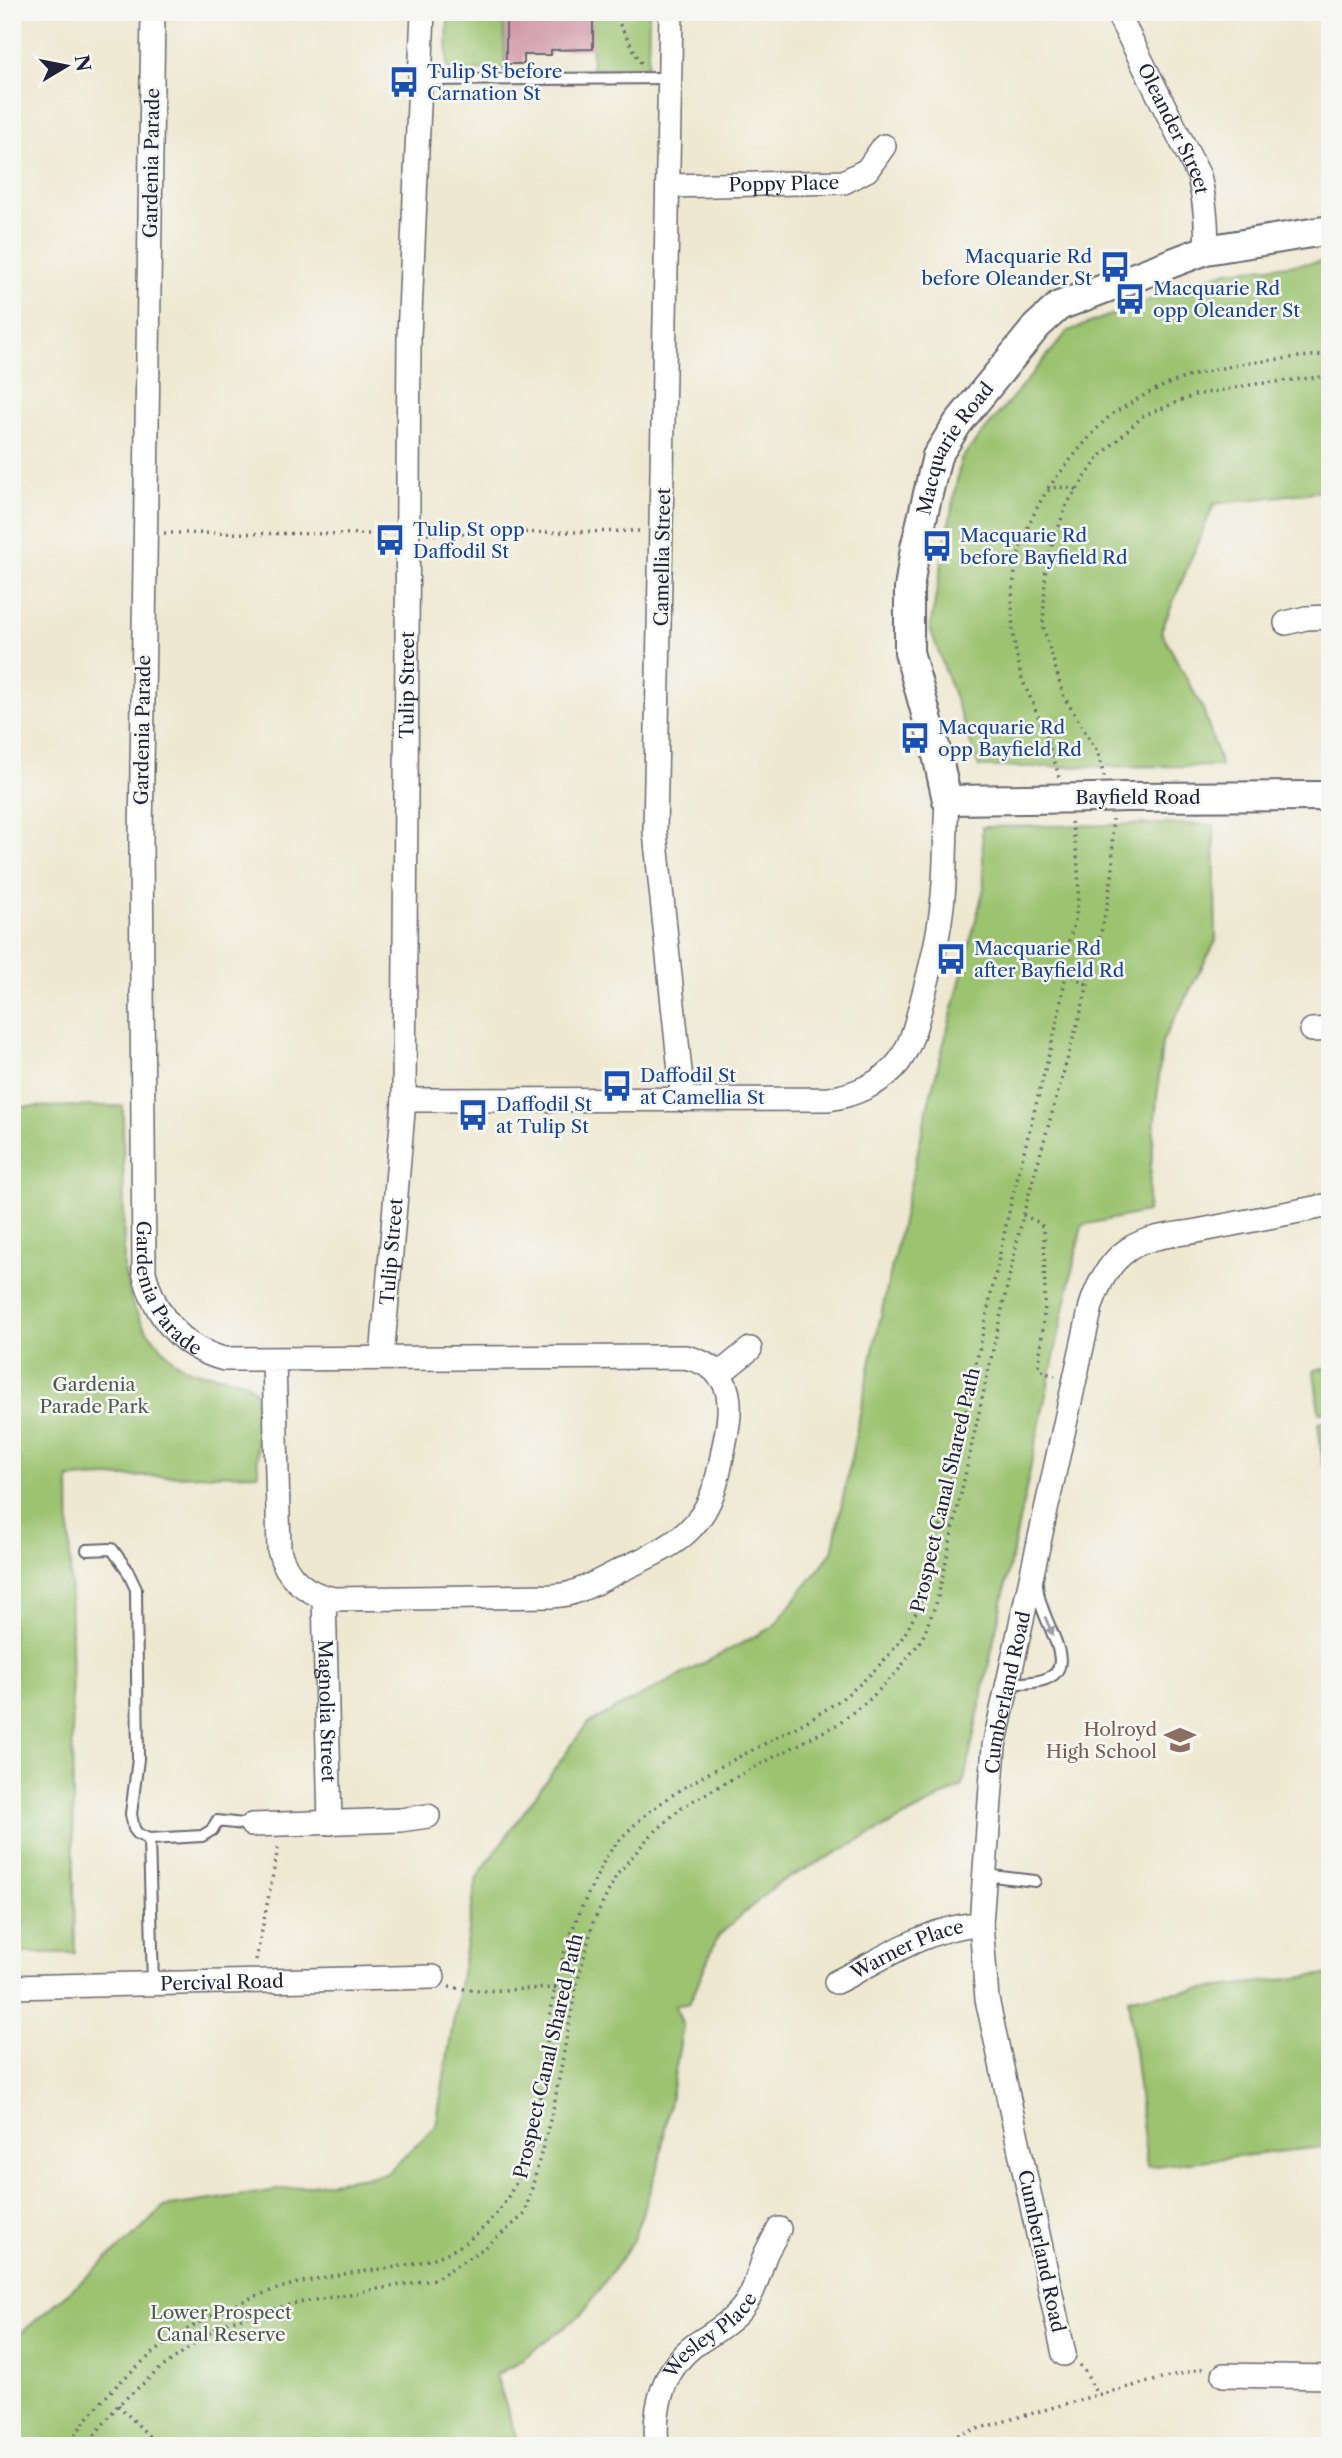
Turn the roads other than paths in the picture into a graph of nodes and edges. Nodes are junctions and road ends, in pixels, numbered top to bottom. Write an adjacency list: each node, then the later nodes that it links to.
1 (153, 12): 20 (street, Gardenia Parade)
2 (423, 12): 6 (street, Tulip Street)
3 (671, 12): 5 (street, Camellia Street)
4 (1117, 12): 10 (street, Oleander Street)
5 (660, 78): 6 (lane); 8 (street, Camellia Street)
6 (421, 80): 16 (street, Tulip Street)
7 (884, 146): 8 (street, Poppy Place)
8 (668, 186): 15 (street, Camellia Street)
9 (1330, 230): 10 (street, Macquarie Road)
10 (1206, 250): 14 (street, Macquarie Road)
11 (1330, 617): 12 (street)
12 (1286, 623)
13 (1330, 796): 14 (street, Bayfield Road)
14 (947, 800): 15 (street, Macquarie Road)
15 (684, 1100): 16 (street)
16 (404, 1101): 19 (street, Tulip Street)
17 (1330, 1205): 23 (street, Cumberland Road)
18 (750, 1349): 21 (street)
19 (382, 1358): 20 (street, Gardenia Parade); 21 (street, Gardenia Parade)
20 (274, 1360): 24 (street)
21 (718, 1376): 24 (street)
22 (87, 1550): 29 (lane)
23 (1036, 1560): 25 (street, Cumberland Road); 25 (lane, one-way to 25)
24 (324, 1597): 27 (street, Magnolia Street)
25 (1008, 1683): 30 (street, Cumberland Road)
26 (428, 1816): 27 (street)
27 (330, 1823): 28 (street)
28 (251, 1825): 29 (lane)
29 (149, 1839): 35 (lane)
30 (984, 1875): 31 (lane); 32 (street, Cumberland Road)
31 (1035, 1881)
32 (981, 1924): 34 (street, Warner Place); 38 (street, Cumberland Road)
33 (433, 1977): 35 (street, Percival Road)
34 (836, 1982)
35 (153, 1984): 36 (street, Percival Road)
36 (12, 1987)
37 (779, 2229): 41 (street, Wesley Place)
38 (1064, 2354)
39 (1224, 2375): 40 (street)
40 (1330, 2377)
41 (657, 2446)

